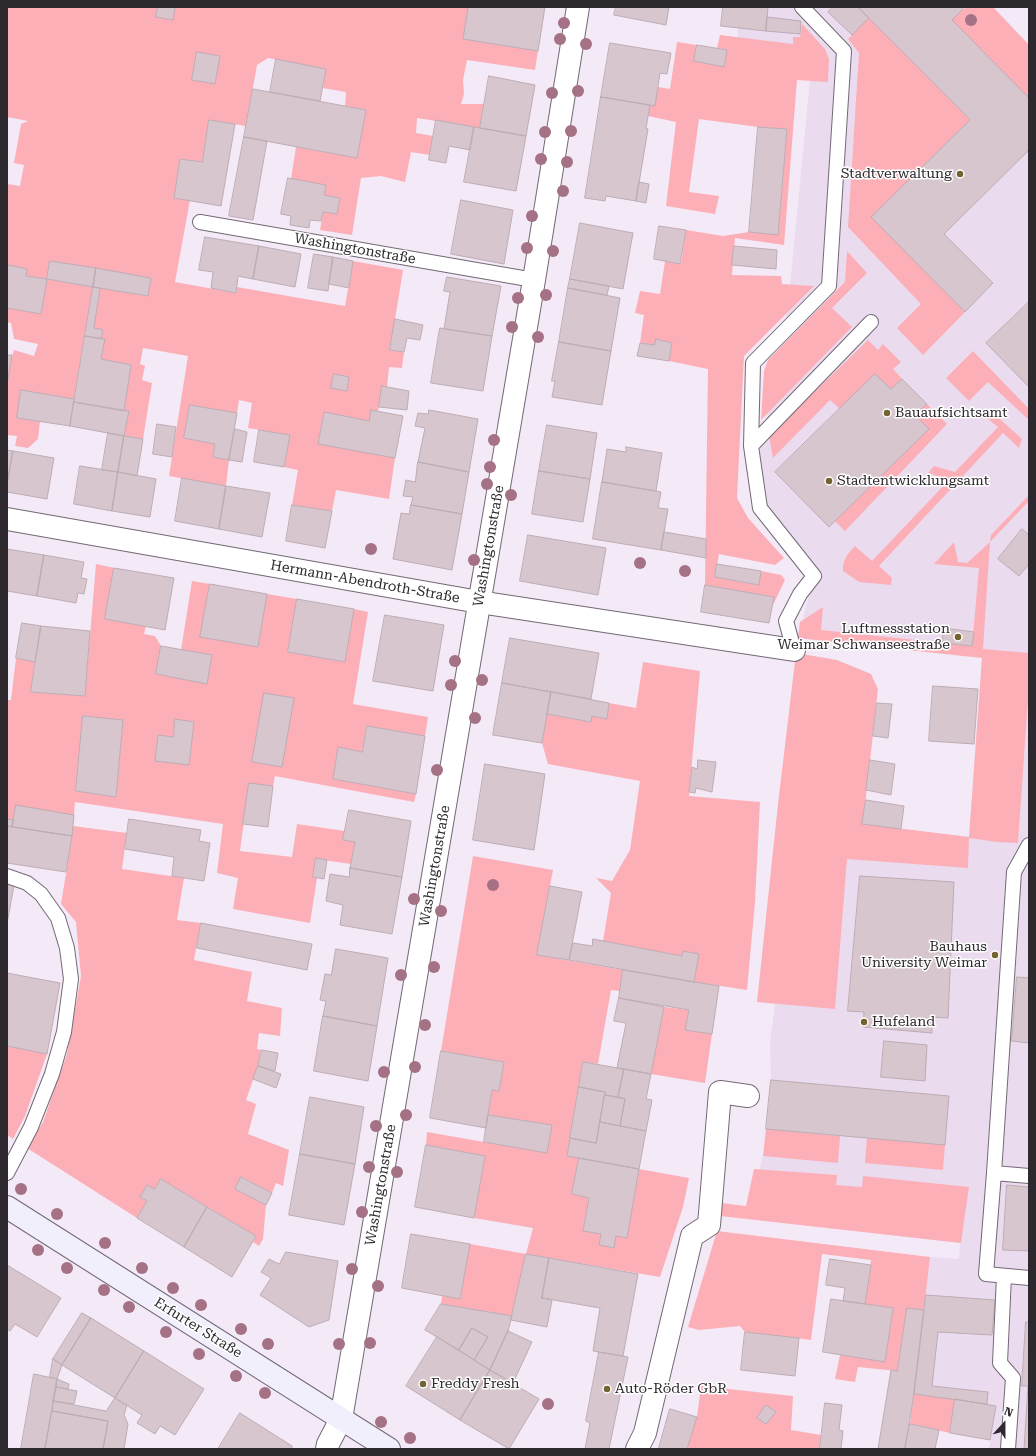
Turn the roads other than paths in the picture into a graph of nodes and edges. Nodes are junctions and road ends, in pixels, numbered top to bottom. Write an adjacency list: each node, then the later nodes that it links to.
1 (578, 7): 4 (street, Washingtonstraße)
2 (802, 7): 6 (lane)
3 (200, 222): 4 (lane, Washingtonstraße)
4 (534, 280): 8 (street, Washingtonstraße)
5 (871, 322): 6 (lane)
6 (751, 446): 9 (lane)
7 (7, 519): 8 (street, Hermann-Abendroth-Straße)
8 (479, 602): 9 (street, Hermann-Abendroth-Straße); 19 (street, Washingtonstraße)
9 (794, 650)
10 (1029, 845): 14 (lane)
11 (7, 876): 13 (lane)
12 (748, 1096): 22 (street)
13 (7, 1173)
14 (994, 1173): 15 (lane); 17 (lane)
15 (1029, 1176)
16 (7, 1207): 19 (street, Erfurter Straße)
17 (1004, 1276): 18 (lane); 23 (lane)
18 (1029, 1278)
19 (341, 1419): 20 (street, Washingtonstraße); 21 (street, Erfurter Straße)
20 (327, 1449)
21 (388, 1449)
22 (637, 1449)
23 (1008, 1449)

